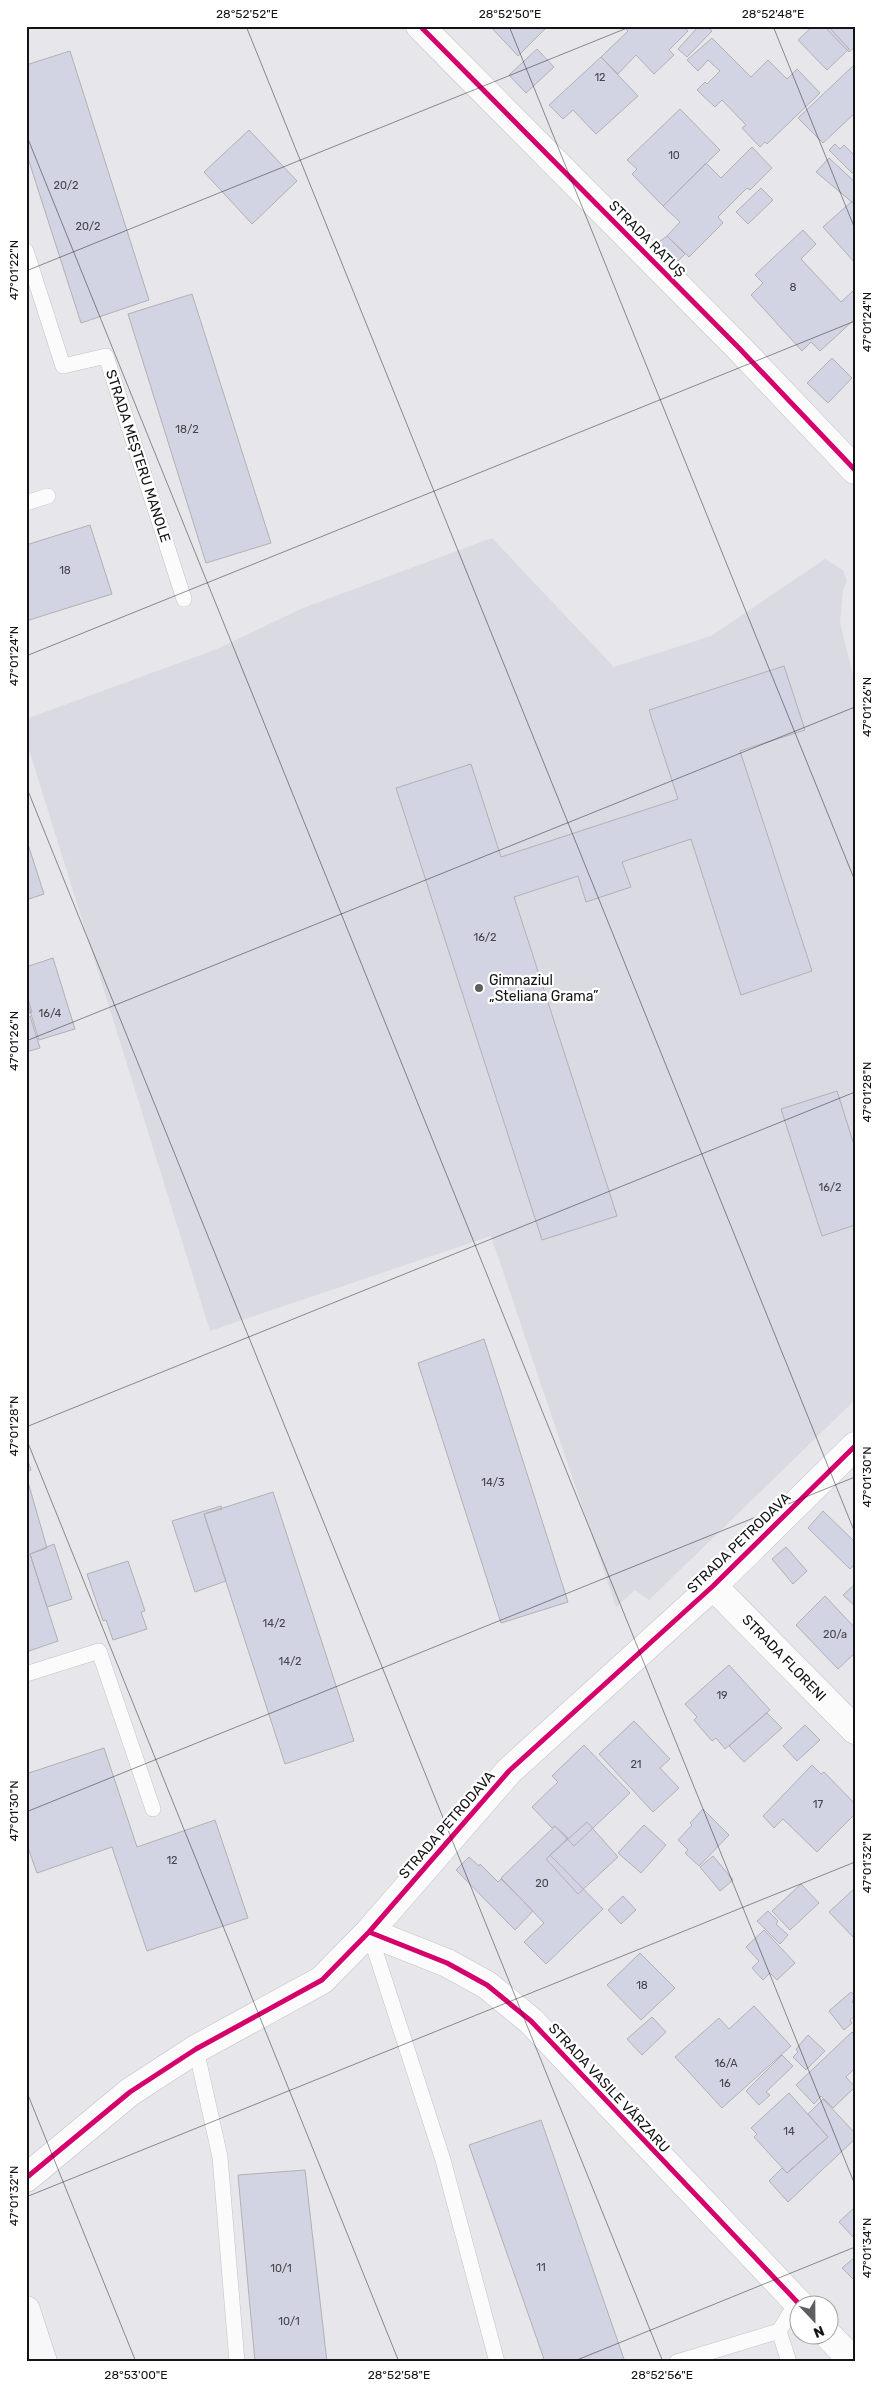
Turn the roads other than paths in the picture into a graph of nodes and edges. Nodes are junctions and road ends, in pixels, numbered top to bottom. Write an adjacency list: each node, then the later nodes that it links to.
1 (420, 26): 3 (street, STRADA RATUȘ)
2 (26, 251): 6 (lane, STRADA MEȘTERU MANOLE)
3 (855, 470)
4 (48, 496): 5 (lane)
5 (26, 503)
6 (184, 599)
7 (855, 1446): 8 (street, STRADA PETRODAVA)
8 (713, 1586): 10 (street, STRADA FLORENI); 12 (street, STRADA PETRODAVA)
9 (26, 1674): 11 (lane)
10 (855, 1730)
11 (153, 1809)
12 (369, 1932): 13 (street, STRADA PETRODAVA); 15 (street, STRADA VASILE VĂRZARU); 22 (lane)
13 (196, 2049): 14 (street, STRADA PETRODAVA); 21 (lane)
14 (26, 2178)
15 (791, 2296)
16 (26, 2310): 20 (main road)
17 (788, 2319): 18 (lane)
18 (779, 2331): 23 (lane); 24 (lane)
19 (838, 2345): 25 (street)
20 (43, 2362)
21 (237, 2362)
22 (497, 2362)
23 (677, 2362)
24 (789, 2362)
25 (854, 2362)

